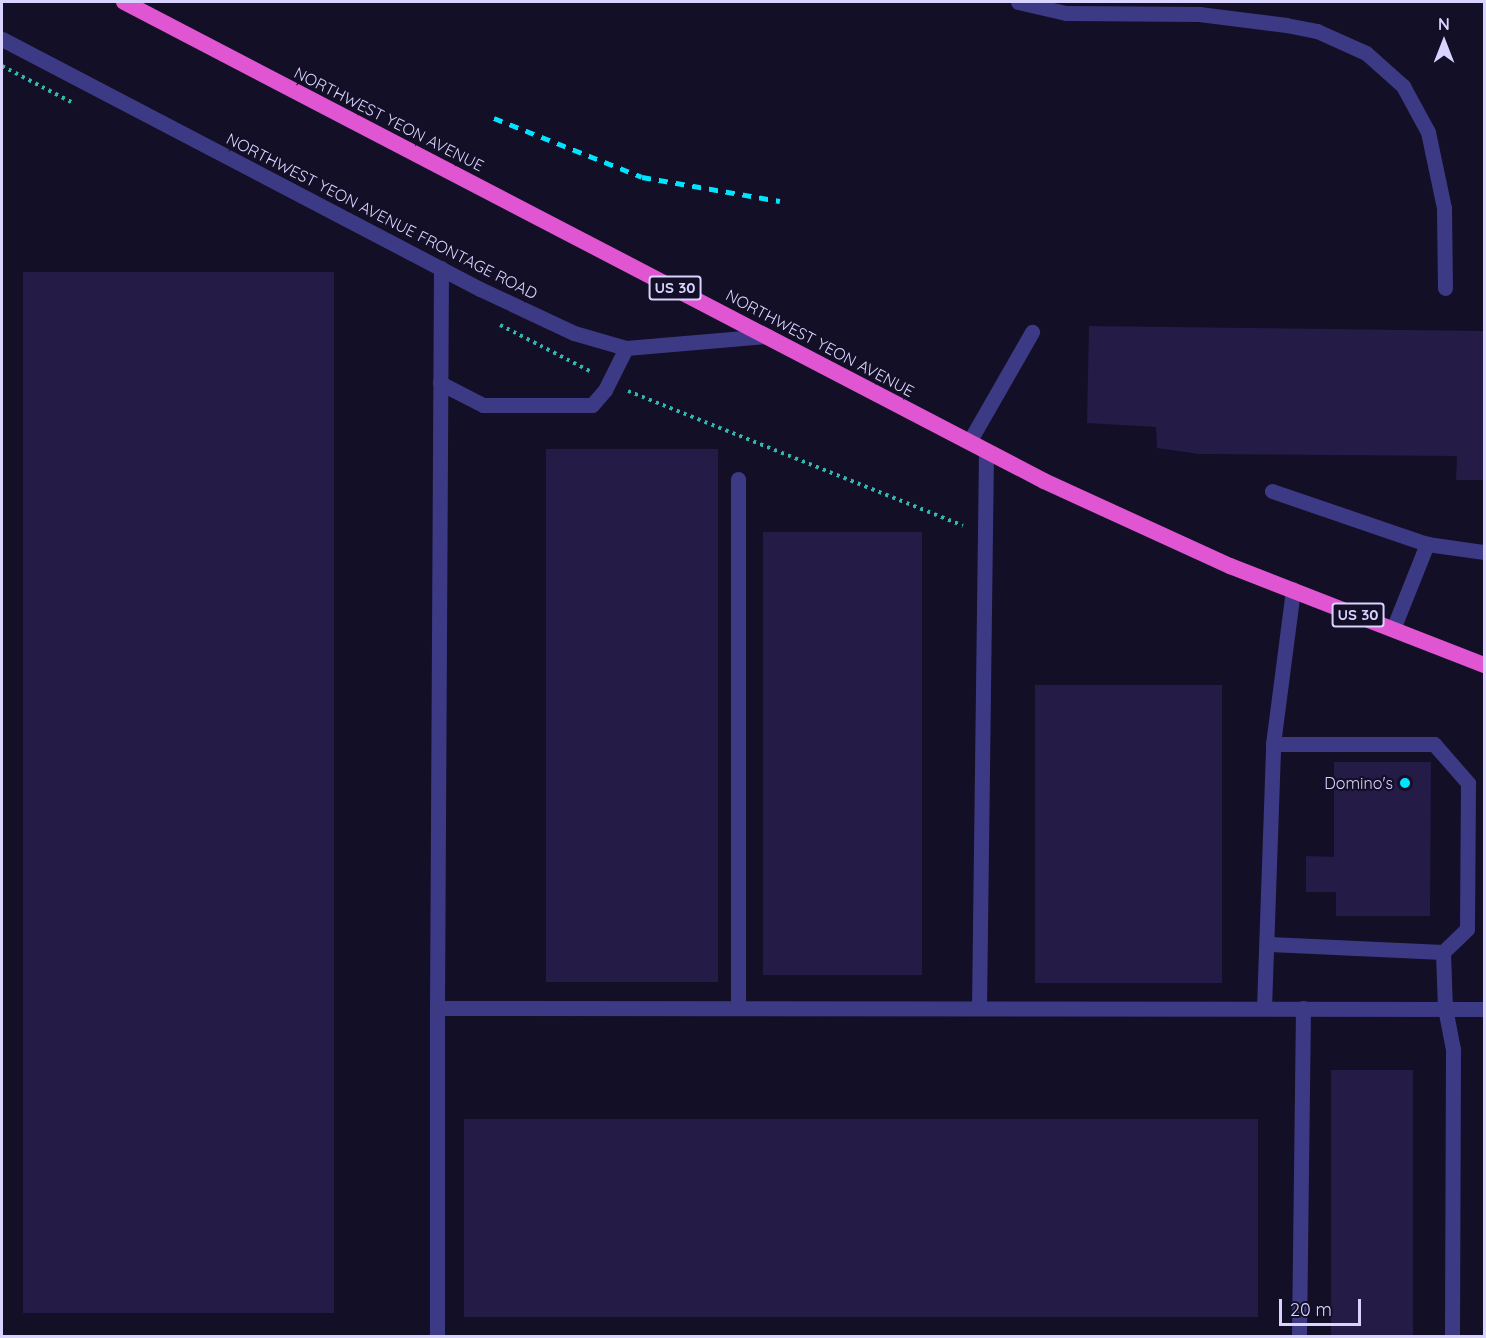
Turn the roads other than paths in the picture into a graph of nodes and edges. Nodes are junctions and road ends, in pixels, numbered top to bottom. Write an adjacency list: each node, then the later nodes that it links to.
1 (124, 2): 7 (highway, NORTHWEST YEON AVENUE / US 30)
2 (1017, 2): 5 (street)
3 (2, 39): 4 (street, NORTHWEST YEON AVENUE FRONTAGE ROAD)
4 (441, 268): 8 (street, NORTHWEST YEON AVENUE FRONTAGE ROAD); 9 (street)
5 (1445, 288)
6 (1032, 332): 10 (street)
7 (767, 336): 8 (street, NORTHWEST YEON AVENUE FRONTAGE ROAD); 10 (highway, NORTHWEST YEON AVENUE / US 30)
8 (626, 348): 9 (street)
9 (440, 383): 22 (street)
10 (969, 442): 11 (highway, NORTHWEST YEON AVENUE / US 30)
11 (986, 451): 16 (highway, NORTHWEST YEON AVENUE / US 30); 24 (street)
12 (738, 479): 23 (street)
13 (1272, 491): 14 (street)
14 (1427, 544): 15 (street); 17 (street)
15 (1485, 552)
16 (1293, 590): 17 (highway, NORTHWEST YEON AVENUE / US 30); 19 (street)
17 (1393, 629): 18 (highway, NORTHWEST YEON AVENUE / US 30)
18 (1485, 665)
19 (1273, 744): 20 (street); 21 (street)
20 (1267, 944): 21 (street); 25 (street)
21 (1443, 952): 27 (street)
22 (437, 1008): 23 (street); 29 (street)
23 (738, 1008): 24 (street)
24 (979, 1008): 25 (street)
25 (1264, 1008): 26 (street)
26 (1303, 1008): 27 (street); 30 (street)
27 (1445, 1008): 28 (street); 31 (street)
28 (1485, 1009)
29 (437, 1336)
30 (1299, 1336)
31 (1452, 1336)

